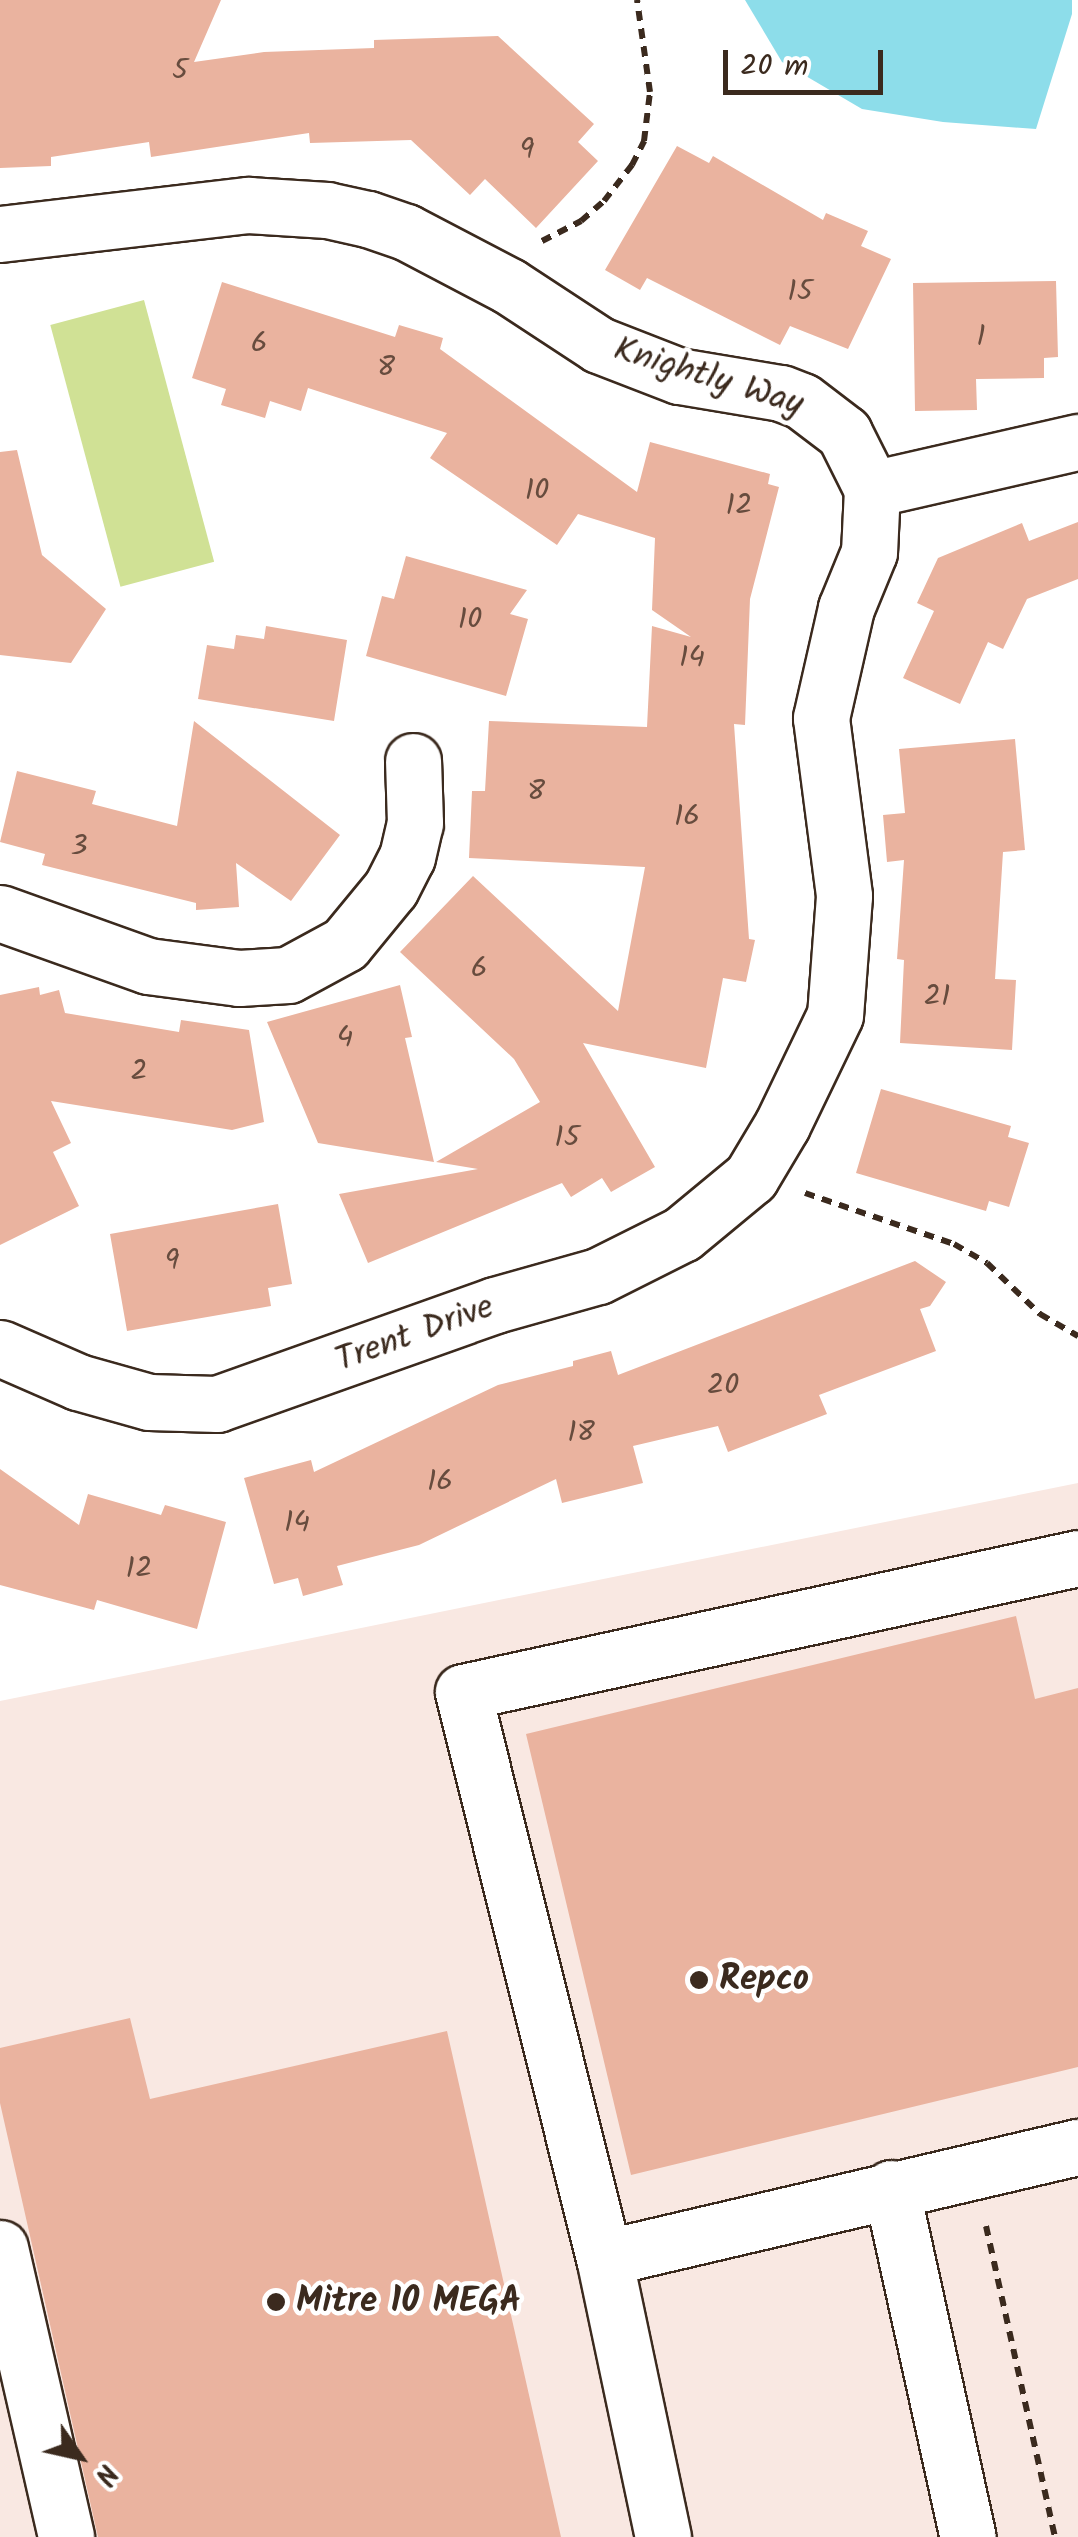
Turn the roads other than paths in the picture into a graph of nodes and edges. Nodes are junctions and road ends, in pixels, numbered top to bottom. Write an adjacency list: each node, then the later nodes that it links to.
1 (0, 234): 3 (street, Knightly Way)
2 (1078, 442): 3 (street)
3 (872, 489): 6 (street, Knightly Way)
4 (413, 762): 5 (street)
5 (0, 914)
6 (782, 1125): 7 (street, Trent Drive)
7 (0, 1348)
8 (1078, 1558): 12 (street)
9 (1078, 2147): 10 (street)
10 (892, 2188): 12 (street); 15 (street)
11 (0, 2248): 13 (street)
12 (604, 2258): 14 (street)
13 (66, 2537)
14 (664, 2537)
15 (968, 2537)

